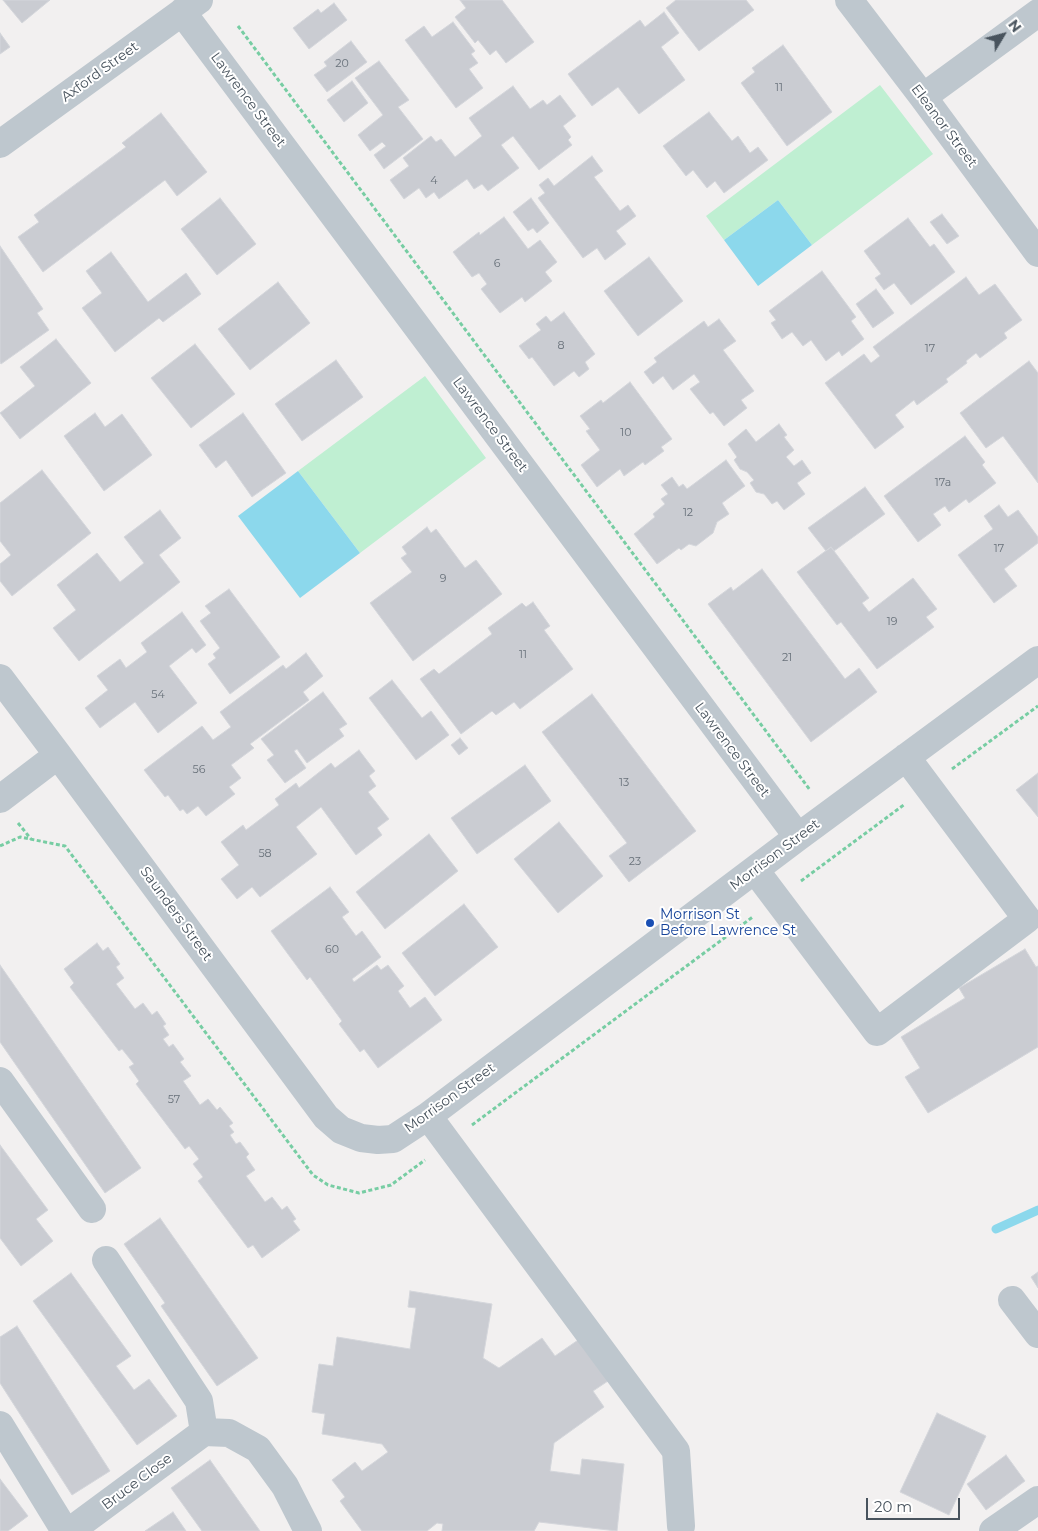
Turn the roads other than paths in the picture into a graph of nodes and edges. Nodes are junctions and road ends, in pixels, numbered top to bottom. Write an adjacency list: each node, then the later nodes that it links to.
1 (849, 0): 4 (street, Eleanor Street)
2 (191, 6): 5 (street, Axford Street); 12 (street, Lawrence Street)
3 (1038, 14): 4 (street)
4 (923, 97): 6 (street, Eleanor Street)
5 (0, 144)
6 (1038, 253)
7 (1038, 660): 10 (street, Morrison Street)
8 (0, 678): 9 (street, Saunders Street)
9 (58, 755): 11 (street); 16 (street, Saunders Street)
10 (906, 758): 12 (street, Morrison Street); 13 (street)
11 (8, 809)
12 (798, 838): 13 (street, Morrison Street)
13 (755, 870): 15 (street, Morrison Street)
14 (0, 1081): 17 (street)
15 (428, 1116): 16 (street, Morrison Street); 24 (street)
16 (361, 1138)
17 (92, 1209)
18 (106, 1260): 22 (street)
19 (1012, 1300): 20 (street)
20 (1038, 1334)
21 (0, 1425): 25 (street)
22 (204, 1432): 26 (street, Bruce Close); 27 (street)
23 (1038, 1500): 28 (street)
24 (681, 1526)
25 (65, 1531)
26 (70, 1531)
27 (308, 1531)
28 (993, 1531)

